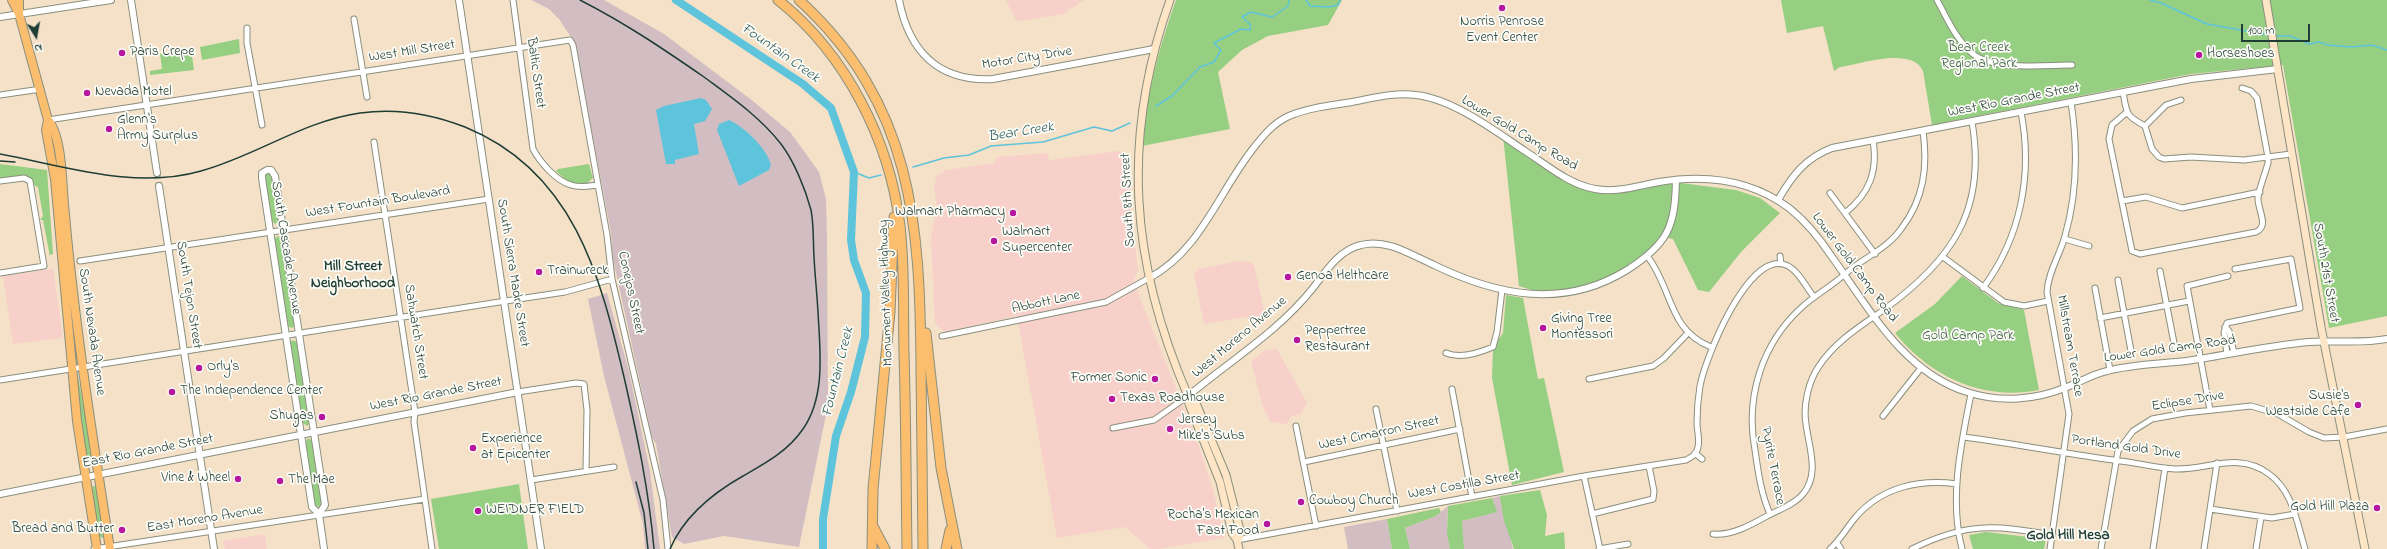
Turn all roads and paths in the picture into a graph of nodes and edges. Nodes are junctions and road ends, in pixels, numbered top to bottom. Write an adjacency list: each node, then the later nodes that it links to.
1 (12, 0): 13 (main road, South Nevada Avenue)
2 (19, 0): 13 (main road, South Nevada Avenue)
3 (111, 0): 13 (street)
4 (131, 0): 32 (street)
5 (459, 0): 20 (street, South Sierra Madre Street)
6 (513, 0): 18 (street, Baltic Street)
7 (778, 0): 51 (highway, Monument Valley Highway)
8 (799, 0): 79 (highway, Monument Valley Highway)
9 (899, 0): 19 (street, Motor City Drive)
10 (1170, 0): 19 (main road, South 8th Street)
11 (1937, 0): 21 (street)
12 (2266, 0): 22 (main road, South 21st Street)
13 (19, 14): 14 (street); 26 (main road, South Nevada Avenue)
14 (0, 17)
15 (354, 19): 23 (street)
16 (247, 28): 24 (street)
17 (572, 42): 18 (street, West Mill Street); 47 (street, Conejos Street)
18 (520, 49): 20 (street, West Mill Street); 47 (street, Baltic Street)
19 (1154, 49): 73 (main road, South 8th Street)
20 (467, 55): 23 (street, West Mill Street); 52 (street, South Sierra Madre Street)
21 (2072, 64)
22 (2278, 69): 27 (street, West Rio Grande Street); 42 (main road, South 21st Street)
23 (363, 72): 24 (street, West Mill Street); 29 (street)
24 (255, 88): 32 (street, West Mill Street); 37 (street)
25 (2242, 88): 43 (street)
26 (41, 89): 28 (street); 35 (main road, South Nevada Avenue)
27 (2123, 92): 31 (street, West Rio Grande Street); 34 (street)
28 (0, 95)
29 (367, 97)
30 (2181, 100): 38 (street)
31 (2071, 102): 33 (street, West Rio Grande Street); 59 (street, Millstream Terrace)
32 (147, 104): 35 (street, West Mill Street); 44 (street)
33 (2021, 112): 36 (street, West Rio Grande Street); 76 (street)
34 (2127, 112): 38 (street); 54 (street)
35 (48, 120): 102 (main road, South Nevada Avenue); 104 (main road, South Nevada Avenue)
36 (1972, 122): 39 (street, West Rio Grande Street); 65 (street)
37 (262, 125)
38 (2145, 126): 43 (street)
39 (1923, 131): 40 (street, West Rio Grande Street); 62 (street, Pyrite Terrace)
40 (1873, 140): 53 (street, West Rio Grande Street); 56 (street)
41 (374, 142): 55 (street, Sahwatch Street)
42 (2291, 154): 43 (street); 94 (main road, South 21st Street)
43 (2268, 157): 49 (street)
44 (157, 173)
45 (1676, 180): 53 (street, Lower Gold Camp Road); 64 (street, West Moreno Avenue); 73 (street, Lower Gold Camp Road)
46 (0, 181): 70 (street)
47 (598, 185): 74 (street, Conejos Street)
48 (159, 186): 61 (street, South Tejon Street)
49 (2260, 192): 54 (street); 54 (street)
50 (1830, 193): 56 (street)
51 (895, 197): 153 (highway); 172 (highway, Monument Valley Highway)
52 (489, 199): 55 (street, West Fountain Boulevard); 82 (street, South Sierra Madre Street)
53 (1778, 200): 71 (street, Lower Gold Camp Road)
54 (2122, 201)
55 (385, 213): 57 (street, West Fountain Boulevard); 87 (street, Sahwatch Street)
56 (1845, 213): 62 (street)
57 (283, 230): 58 (street, West Fountain Boulevard); 58 (street, South Cascade Avenue); 89 (street, South Cascade Avenue)
58 (271, 232): 61 (street, West Fountain Boulevard); 91 (street, South Cascade Avenue)
59 (2065, 239): 60 (street); 81 (street, Millstream Terrace)
60 (2089, 246)
61 (169, 247): 66 (street, West Fountain Boulevard); 97 (street, South Tejon Street)
62 (1875, 254): 71 (street, Pyrite Terrace)
63 (1780, 256): 67 (street)
64 (1648, 257): 78 (street, West Moreno Avenue); 90 (street)
65 (1943, 257): 76 (street); 86 (street)
66 (80, 261)
67 (1780, 264): 80 (street); 95 (street)
68 (2235, 269): 100 (street)
69 (2160, 271): 84 (street)
70 (0, 273)
71 (1845, 275): 80 (street, Pyrite Terrace); 86 (street, Lower Gold Camp Road)
72 (2228, 276): 83 (street)
73 (1148, 278): 92 (street, Abbott Lane); 112 (main road, South 8th Street)
74 (612, 280): 82 (street); 169 (street, Conejos Street)
75 (2118, 280): 85 (street)
76 (1983, 288): 81 (street)
77 (2095, 288): 88 (street)
78 (1502, 290): 99 (street); 112 (street, West Moreno Avenue)
79 (920, 294): 151 (highway); 173 (highway, Monument Valley Highway)
80 (1814, 297): 149 (street, Pyrite Terrace)
81 (2048, 301): 108 (street, Millstream Terrace)
82 (504, 302): 87 (street); 110 (street, South Sierra Madre Street)
83 (2189, 302): 84 (street); 101 (street)
84 (2167, 306): 85 (street); 96 (street)
85 (2124, 314): 88 (street); 98 (street)
86 (1875, 315): 103 (street, Lower Gold Camp Road); 149 (street)
87 (400, 318): 89 (street); 115 (street, Sahwatch Street)
88 (2100, 318): 105 (street)
89 (298, 333): 91 (street); 121 (street, South Cascade Avenue)
90 (1688, 333): 95 (street); 106 (street)
91 (286, 335): 97 (street); 122 (street, South Cascade Avenue)
92 (942, 336)
93 (2387, 339): 94 (street, Lower Gold Camp Road)
94 (2325, 342): 100 (street, Lower Gold Camp Road); 124 (main road, South 21st Street)
95 (1711, 346): 128 (street)
96 (2175, 348)
97 (184, 350): 102 (street); 127 (street, South Tejon Street)
98 (2131, 351)
99 (1446, 353)
100 (2230, 354): 101 (street, Lower Gold Camp Road)
101 (2201, 359): 105 (street, Lower Gold Camp Road); 114 (street)
102 (82, 367): 104 (street); 137 (main road, South Nevada Avenue)
103 (1921, 368): 111 (street, Lower Gold Camp Road); 116 (street)
104 (72, 369): 107 (street); 138 (main road, South Nevada Avenue)
105 (2110, 370): 108 (street, Lower Gold Camp Road)
106 (1589, 379)
107 (0, 380)
108 (2065, 388): 111 (street, Lower Gold Camp Road); 126 (street, Millstream Terrace)
109 (1452, 389): 119 (street)
110 (518, 392): 115 (street, West Rio Grande Street); 136 (street, West Rio Grande Street); 140 (street, South Sierra Madre Street)
111 (1971, 394): 123 (street)
112 (1188, 396): 118 (street, West Moreno Avenue); 159 (main road, South 8th Street)
113 (1376, 409): 125 (street)
114 (2210, 410): 124 (street, Eclipse Drive); 130 (street, Eclipse Drive)
115 (415, 412): 121 (street, West Rio Grande Street); 144 (street, Sahwatch Street)
116 (1882, 416)
117 (1296, 426): 131 (street)
118 (1113, 428)
119 (1460, 429): 125 (street, West Cimarron Street); 143 (street)
120 (2387, 429): 124 (street, Eclipse Drive)
121 (314, 432): 122 (street, West Rio Grande Street); 147 (street, South Cascade Avenue)
122 (301, 434): 127 (street, East Rio Grande Street); 147 (street, South Cascade Avenue)
123 (1964, 437): 126 (street, Portland Gold Drive); 141 (street)
124 (2344, 437): 188 (main road, South 21st Street)
125 (1382, 446): 131 (street, West Cimarron Street); 146 (street)
126 (2065, 453): 130 (street, Portland Gold Drive); 158 (street, Millstream Terrace)
127 (200, 454): 137 (street, East Rio Grande Street); 155 (street, South Tejon Street)
128 (1695, 454): 129 (street); 133 (street, West Costilla Street)
129 (1702, 459)
130 (2116, 460): 135 (street, Portland Gold Drive); 183 (street, Eclipse Drive)
131 (1304, 462): 154 (street)
132 (2217, 463): 135 (street, Portland Gold Drive); 145 (street); 150 (street, Portland Gold Drive)
133 (1649, 466): 139 (street, West Costilla Street); 148 (street)
134 (614, 467): 136 (street)
135 (2165, 468): 184 (street)
136 (586, 472): 140 (street)
137 (99, 474): 138 (street, East Rio Grande Street); 162 (main road, South Nevada Avenue)
138 (86, 476): 142 (street, East Rio Grande Street); 164 (main road, South Nevada Avenue)
139 (1584, 476): 143 (street, West Costilla Street); 148 (street)
140 (531, 480): 168 (street, South Sierra Madre Street)
141 (1957, 484): 156 (street); 160 (street)
142 (0, 494)
143 (1472, 497): 146 (street, West Costilla Street)
144 (425, 499): 147 (street); 167 (street, Sahwatch Street)
145 (2210, 509): 152 (street); 185 (street)
146 (1397, 511): 154 (street, West Costilla Street)
147 (319, 514): 155 (street, East Moreno Avenue); 166 (street, South Cascade Avenue)
148 (1592, 514): 177 (street)
149 (1770, 514): 157 (street)
150 (2295, 514): 152 (street); 187 (street, Portland Gold Drive)
151 (950, 516): 174 (highway); 175 (highway)
152 (2261, 517): 186 (street)
153 (874, 526): 170 (highway); 171 (highway)
154 (1316, 526): 159 (street, West Costilla Street)
155 (211, 531): 162 (street, East Moreno Avenue); 165 (street, South Tejon Street)
156 (1957, 531): 158 (street); 180 (street); 181 (street)
157 (1713, 534)
158 (2053, 535): 182 (street, Millstream Terrace)
159 (1237, 540): 176 (main road, South 8th Street)
160 (1837, 543): 178 (street); 179 (street)
161 (1628, 544): 177 (street)
162 (110, 548): 164 (street, East Moreno Avenue)
163 (94, 549): 164 (street, East Moreno Avenue)
164 (97, 549)
165 (214, 549)
166 (324, 549)
167 (432, 549)
168 (541, 549)
169 (668, 549)
170 (872, 549)
171 (885, 549)
172 (907, 549)
173 (923, 549)
174 (946, 549)
175 (957, 549)
176 (1239, 549)
177 (1599, 549)
178 (1830, 549)
179 (1841, 549)
180 (1912, 549)
181 (1962, 549)
182 (2050, 549)
183 (2101, 549)
184 (2153, 549)
185 (2204, 549)
186 (2256, 549)
187 (2305, 549)
188 (2365, 549)

